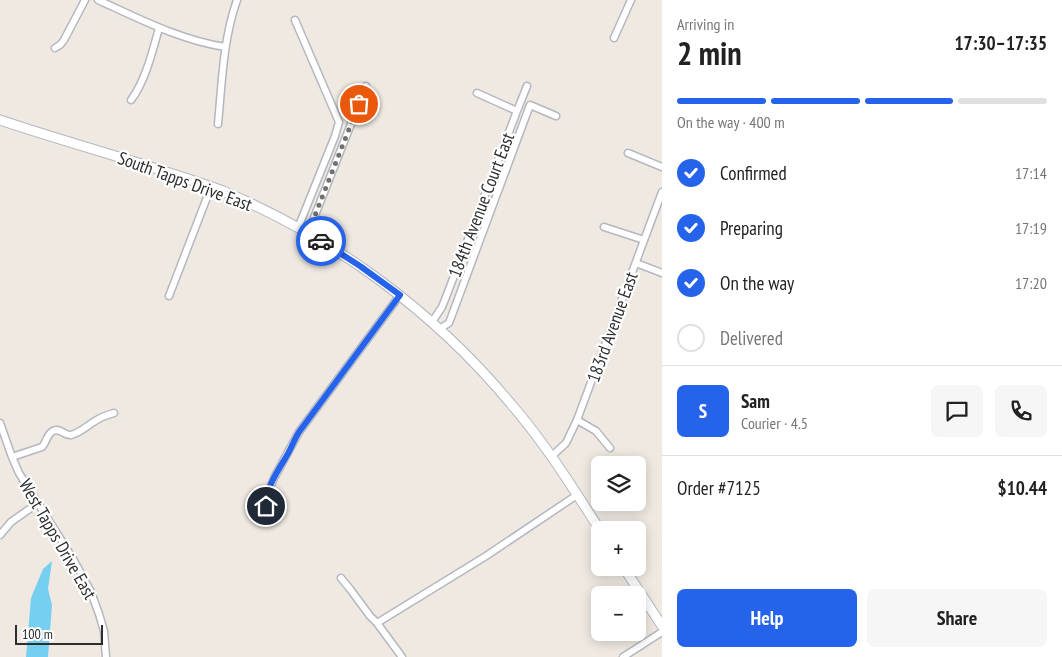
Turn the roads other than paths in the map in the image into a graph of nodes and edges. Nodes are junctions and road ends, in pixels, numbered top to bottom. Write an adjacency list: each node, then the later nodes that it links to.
1 (85, 0): 8 (street)
2 (98, 0): 6 (street)
3 (237, 0): 7 (street)
4 (629, 0): 4 (street)
5 (295, 20): 22 (street)
6 (159, 28): 7 (street); 12 (street)
7 (225, 47): 16 (street)
8 (55, 48)
9 (366, 86): 23 (street)
10 (528, 86): 13 (street, 184th Avenue Court East)
11 (477, 93): 13 (street)
12 (131, 100)
13 (517, 111): 29 (street, 184th Avenue Court East)
14 (556, 116): 30 (street)
15 (0, 120): 19 (street, South Tapps Drive East)
16 (218, 124)
17 (628, 153): 18 (street)
18 (662, 167)
19 (211, 187): 22 (street, South Tapps Drive East); 28 (street)
20 (662, 192): 24 (street, 183rd Avenue East)
21 (604, 227): 24 (street)
22 (298, 228): 23 (street, South Tapps Drive East)
23 (308, 233): 27 (street, South Tapps Drive East)
24 (644, 240): 25 (street, 183rd Avenue East)
25 (636, 263): 26 (street); 32 (street, 183rd Avenue East)
26 (662, 273)
27 (400, 295): 29 (street, South Tapps Drive East); 39 (street)
28 (169, 296)
29 (432, 322): 30 (street, South Tapps Drive East)
30 (439, 329): 35 (street, South Tapps Drive East)
31 (114, 413): 36 (street)
32 (578, 420): 34 (street); 35 (street, 183rd Avenue East)
33 (0, 423): 36 (street, West Tapps Drive East)
34 (610, 448)
35 (552, 456): 37 (street, South Tapps Drive East)
36 (12, 457): 38 (street, West Tapps Drive East)
37 (577, 495): 40 (street, South Tapps Drive East); 44 (street)
38 (38, 502): 41 (street); 47 (street, West Tapps Drive East)
39 (266, 506)
40 (594, 521)
41 (0, 535)
42 (629, 576): 45 (street)
43 (341, 578): 44 (street)
44 (377, 623): 48 (street)
45 (662, 626)
46 (662, 632): 49 (street)
47 (106, 657)
48 (402, 657)
49 (623, 657)

